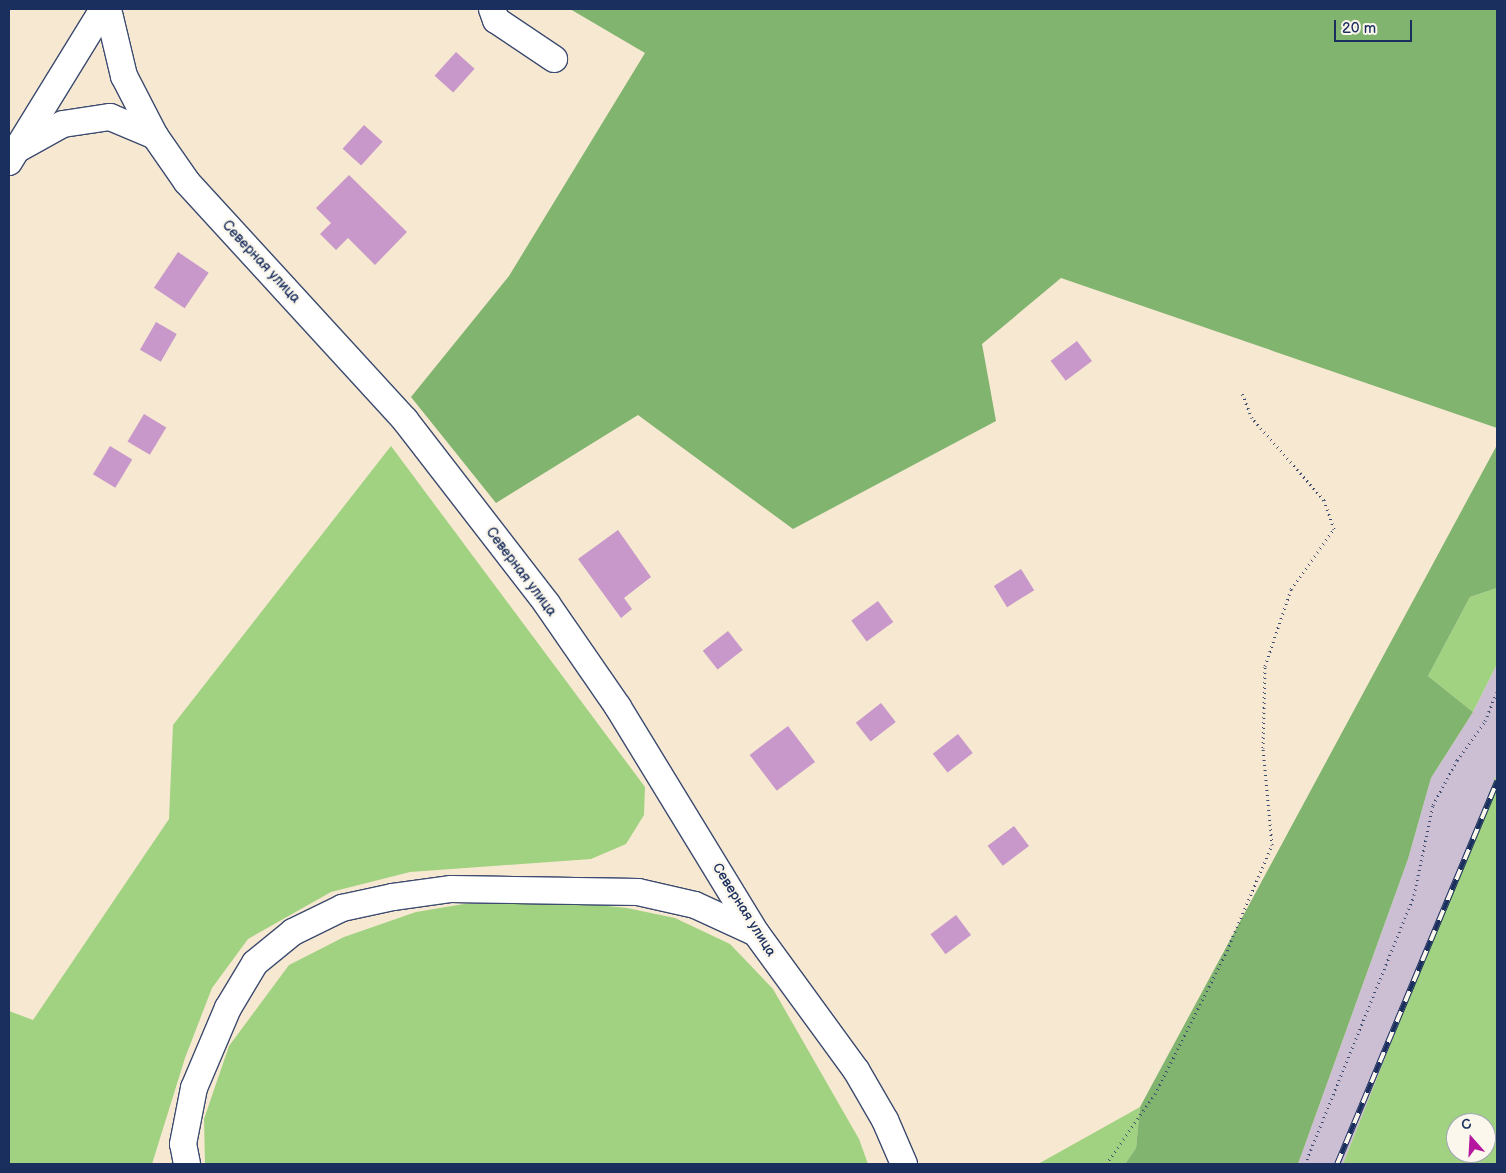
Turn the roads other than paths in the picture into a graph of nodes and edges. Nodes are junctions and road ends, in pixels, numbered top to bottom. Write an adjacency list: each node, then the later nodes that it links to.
1 (103, 9): 6 (street)
2 (108, 9): 5 (street, Северная улица)
3 (492, 9): 4 (street)
4 (554, 59)
5 (155, 136): 6 (street); 7 (street, Северная улица)
6 (12, 156)
7 (756, 933): 8 (street); 9 (street, Северная улица)
8 (187, 1164)
9 (904, 1164)

